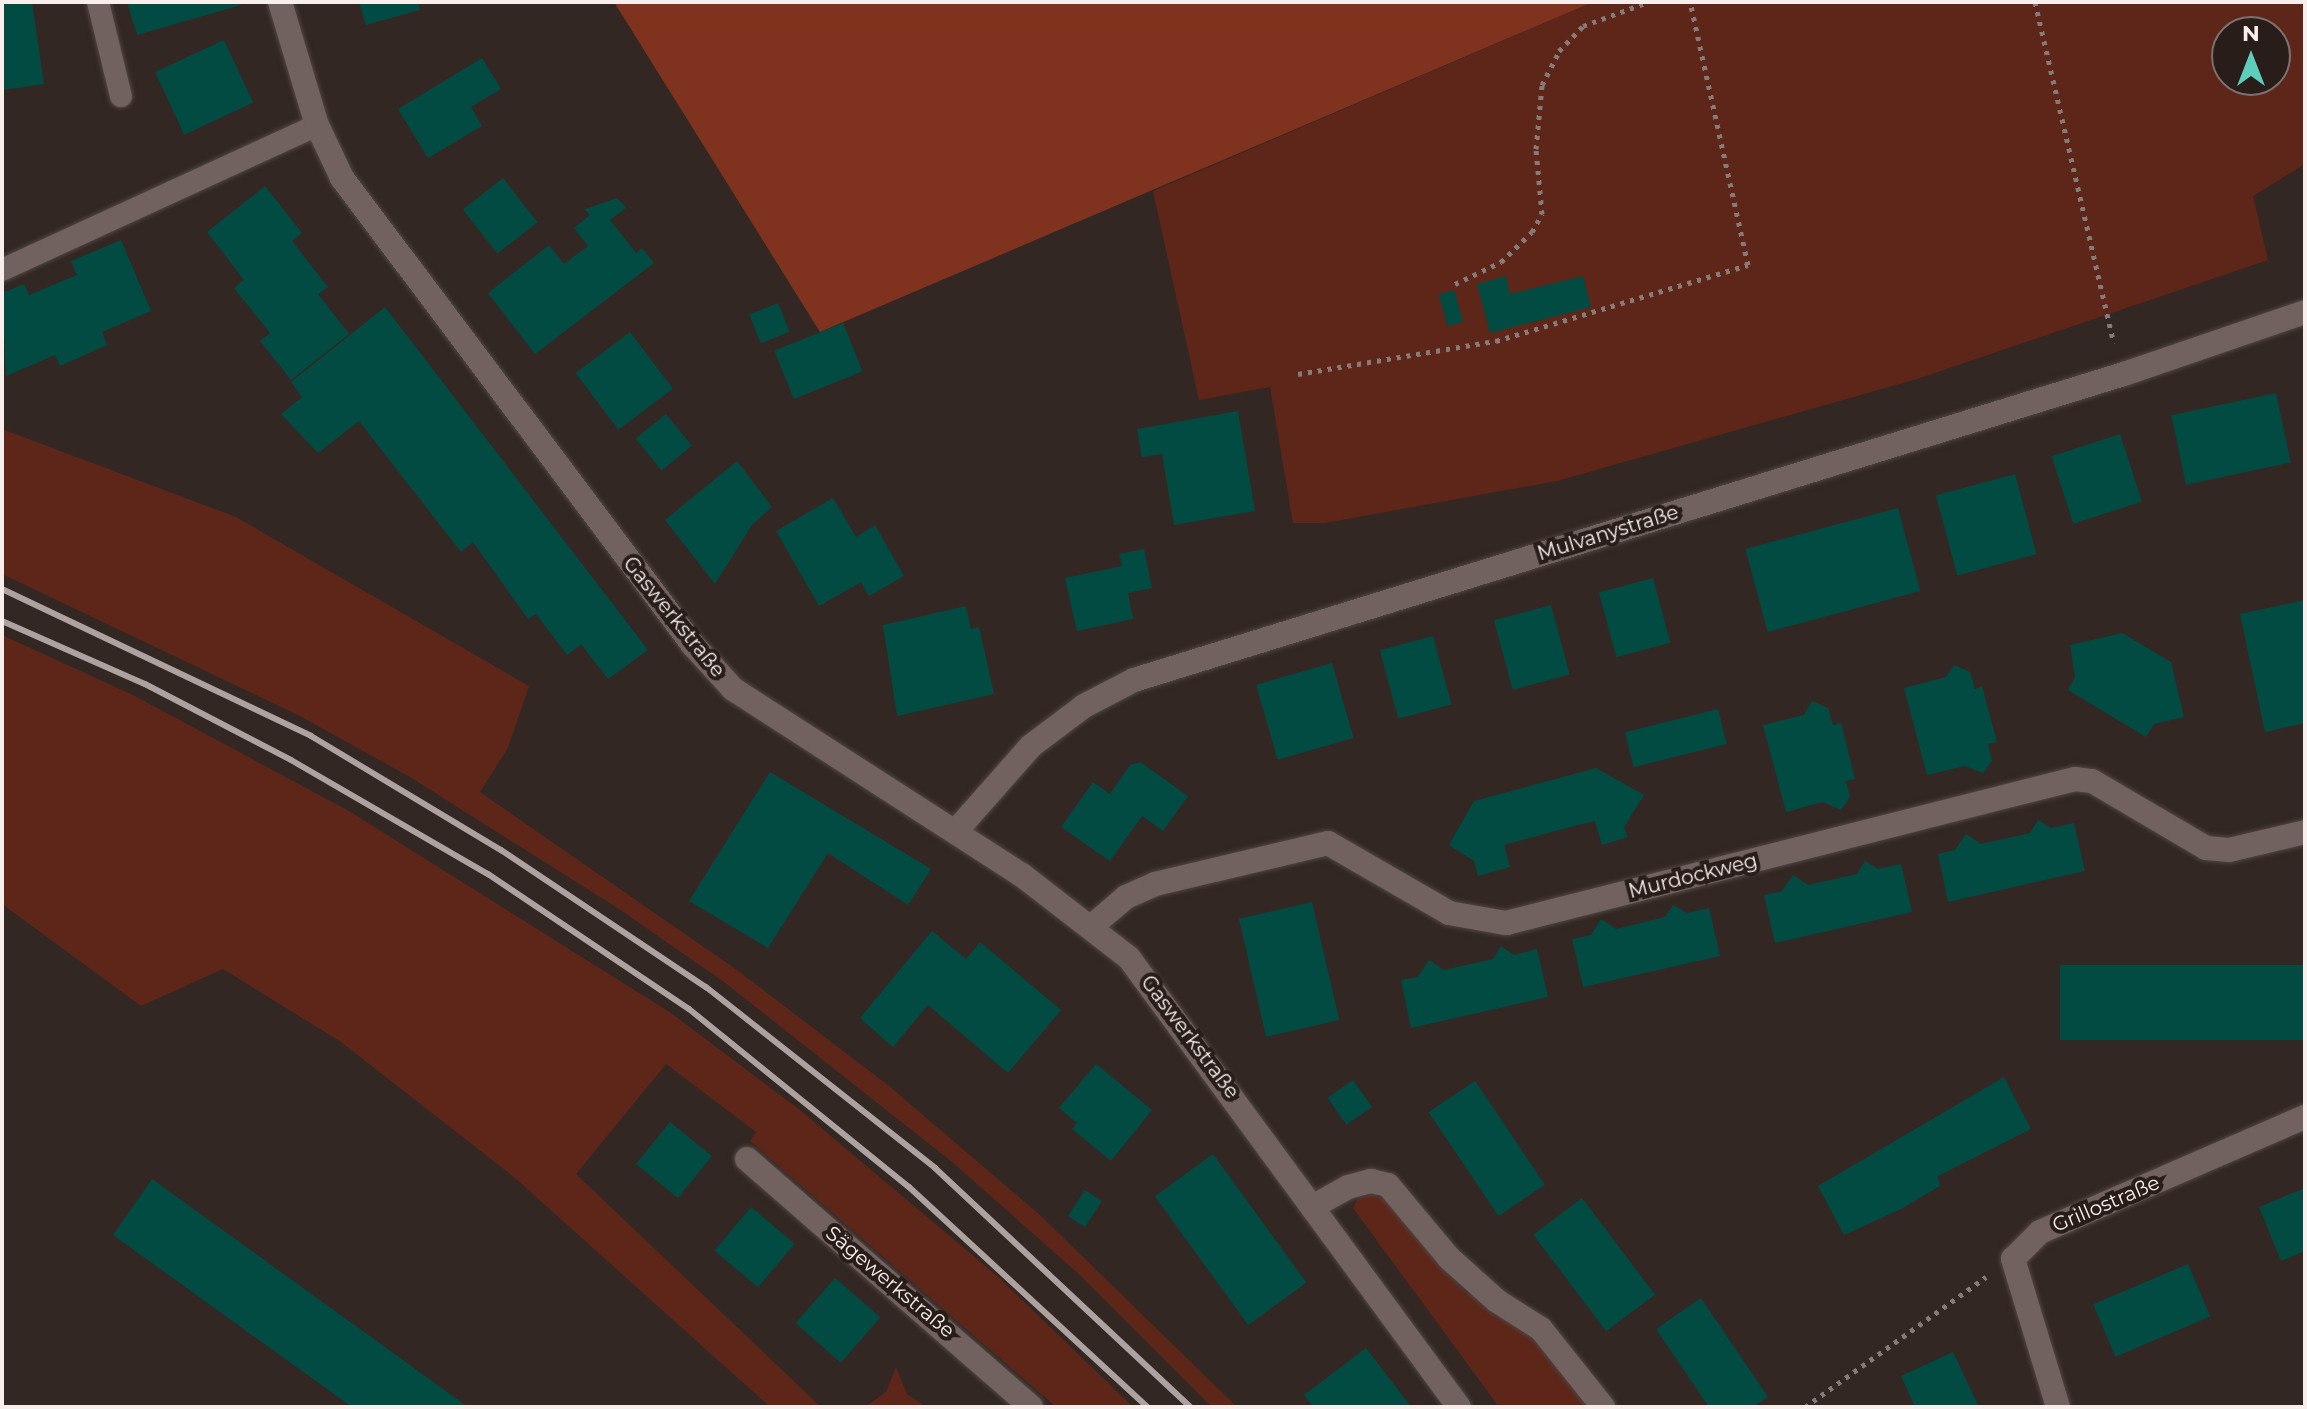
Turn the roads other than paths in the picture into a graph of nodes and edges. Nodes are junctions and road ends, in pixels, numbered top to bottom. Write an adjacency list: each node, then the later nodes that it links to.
1 (98, 2): 3 (lane)
2 (280, 2): 4 (street, Gaswerkstraße)
3 (121, 96)
4 (317, 125): 5 (lane); 7 (street, Gaswerkstraße)
5 (2, 270)
6 (2305, 312): 7 (street, Mulvanystraße)
7 (956, 831): 9 (street, Gaswerkstraße)
8 (2305, 832): 9 (street, Murdockweg)
9 (1092, 926): 12 (street, Gaswerkstraße)
10 (2305, 1117): 16 (street, Grillostraße)
11 (747, 1159): 13 (street, Sägewerkstraße)
12 (1314, 1206): 14 (street, Gaswerkstraße); 15 (street)
13 (1031, 1407)
14 (1459, 1407)
15 (1603, 1407)
16 (2058, 1407)

